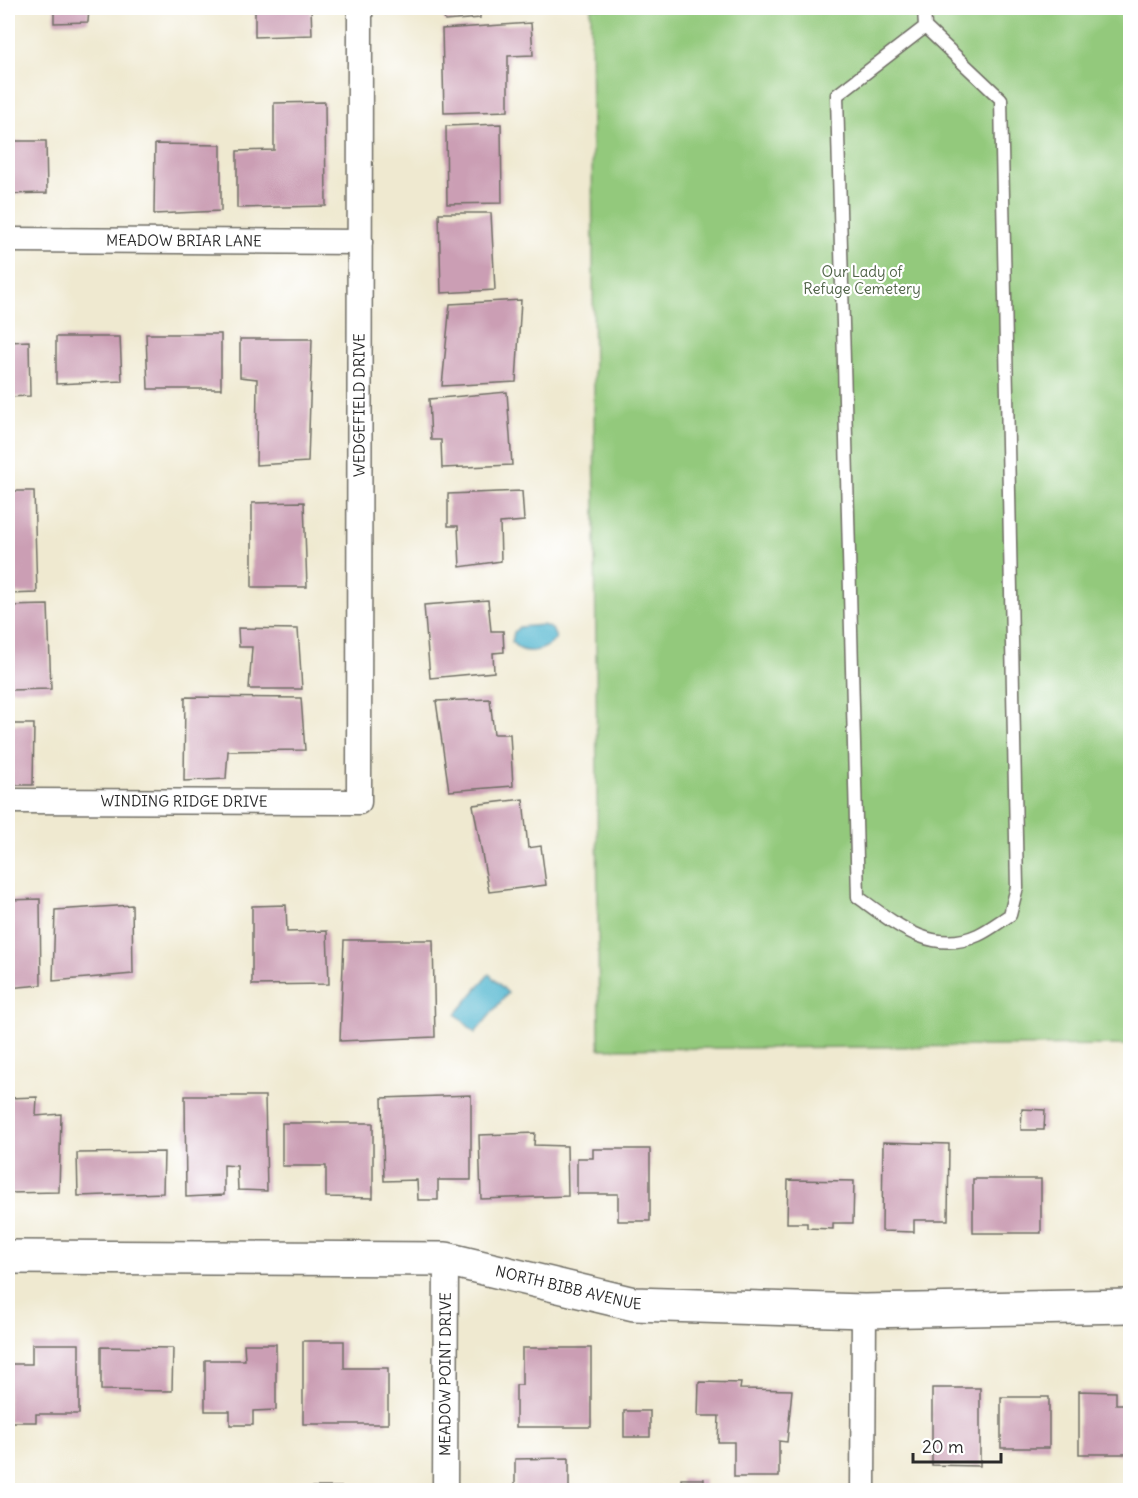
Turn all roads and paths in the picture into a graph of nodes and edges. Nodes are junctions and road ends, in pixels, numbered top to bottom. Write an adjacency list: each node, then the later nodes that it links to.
1 (360, 8): 5 (street, WEDGEFIELD DRIVE)
2 (924, 8): 3 (lane)
3 (924, 27): 3 (lane)
4 (8, 240): 5 (street, MEADOW BRIAR LANE)
5 (360, 242): 7 (street, WEDGEFIELD DRIVE)
6 (8, 801): 7 (street, WINDING RIDGE DRIVE)
7 (359, 802)
8 (8, 1257): 9 (main road, NORTH BIBB AVENUE)
9 (446, 1259): 11 (main road, NORTH BIBB AVENUE); 12 (street, MEADOW POINT DRIVE)
10 (1131, 1306): 11 (main road, NORTH BIBB AVENUE)
11 (864, 1311): 13 (street)
12 (445, 1491)
13 (863, 1491)

